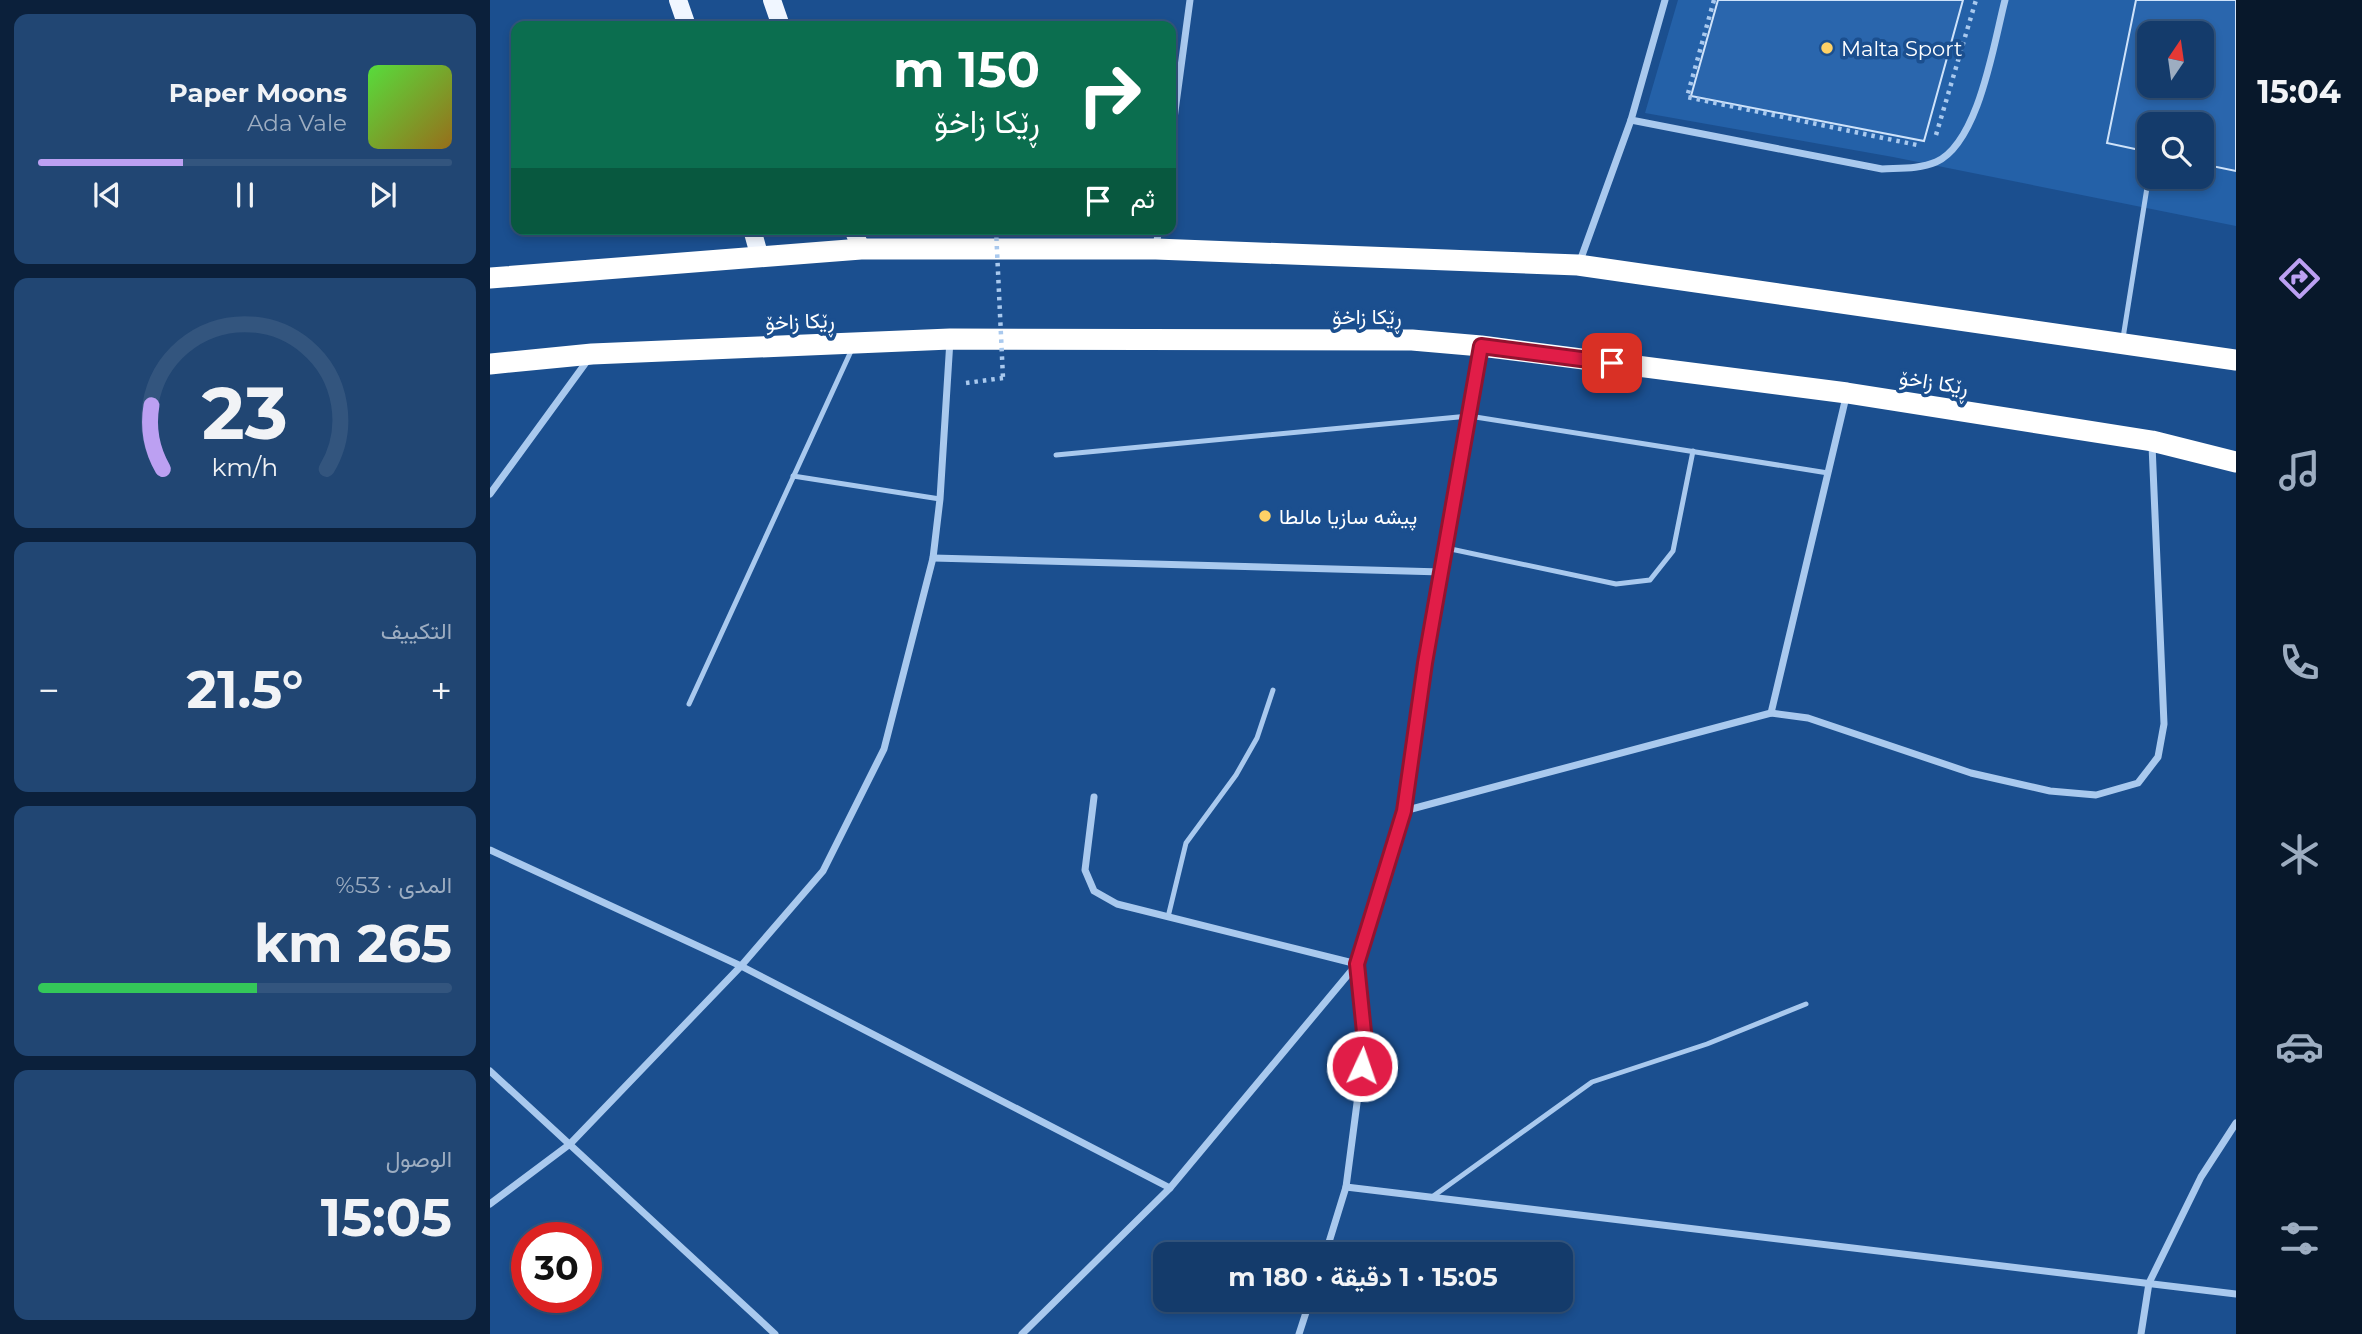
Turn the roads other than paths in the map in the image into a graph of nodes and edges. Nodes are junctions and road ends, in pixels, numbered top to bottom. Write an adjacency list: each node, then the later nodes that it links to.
1 (678, 0): 6 (main road)
2 (772, 0): 7 (main road)
3 (1190, 0): 8 (street)
4 (1665, 0): 9 (street)
5 (2005, 0): 9 (street)
6 (685, 21)
7 (779, 21)
8 (1176, 104)
9 (1631, 120): 15 (street)
10 (2147, 189): 19 (lane)
11 (754, 235): 14 (main road)
12 (857, 239): 13 (highway); 14 (highway)
13 (1157, 239): 15 (highway)
14 (760, 258): 16 (highway)
15 (1578, 265): 19 (highway)
16 (490, 278)
17 (950, 339): 18 (highway, ڕێکا زاخۆ); 20 (highway, ڕێکا زاخۆ); 33 (street)
18 (855, 343): 21 (highway, ڕێکا زاخۆ); 31 (lane)
19 (2122, 343): 22 (highway)
20 (1481, 346): 24 (highway, ڕێکا زاخۆ); 25 (street)
21 (592, 354): 23 (highway, ڕێکا زاخۆ); 32 (street)
22 (2236, 360)
23 (490, 364)
24 (1847, 393): 26 (highway, ڕێکا زاخۆ); 30 (street)
25 (1469, 416): 27 (lane); 28 (lane); 34 (street)
26 (2152, 441): 29 (highway, ڕێکا زاخۆ); 39 (street)
27 (1693, 452): 30 (lane); 34 (lane)
28 (1056, 456)
29 (2236, 462)
30 (1828, 473): 39 (street)
31 (793, 476): 33 (lane); 38 (lane)
32 (490, 494)
33 (940, 499): 35 (street)
34 (1446, 548): 36 (street)
35 (933, 558): 36 (street); 45 (street)
36 (1442, 572): 41 (street)
37 (1273, 690): 43 (lane)
38 (688, 704)
39 (1771, 713): 41 (street)
40 (1094, 797): 43 (street)
41 (1404, 811): 44 (street)
42 (490, 850): 45 (street)
43 (1168, 917): 44 (street)
44 (1357, 964): 50 (street); 51 (street)
45 (741, 966): 49 (street); 51 (street)
46 (1806, 1004): 52 (lane)
47 (490, 1072): 49 (street)
48 (2236, 1123): 55 (street)
49 (570, 1144): 53 (street); 58 (street)
50 (1346, 1187): 52 (street); 54 (street)
51 (1170, 1188): 59 (street)
52 (1432, 1197): 55 (street)
53 (490, 1204)
54 (1329, 1242)
55 (2149, 1283): 56 (street); 61 (street)
56 (2236, 1294)
57 (1306, 1312): 60 (street)
58 (775, 1334)
59 (1023, 1334)
60 (1299, 1334)
61 (2141, 1334)

